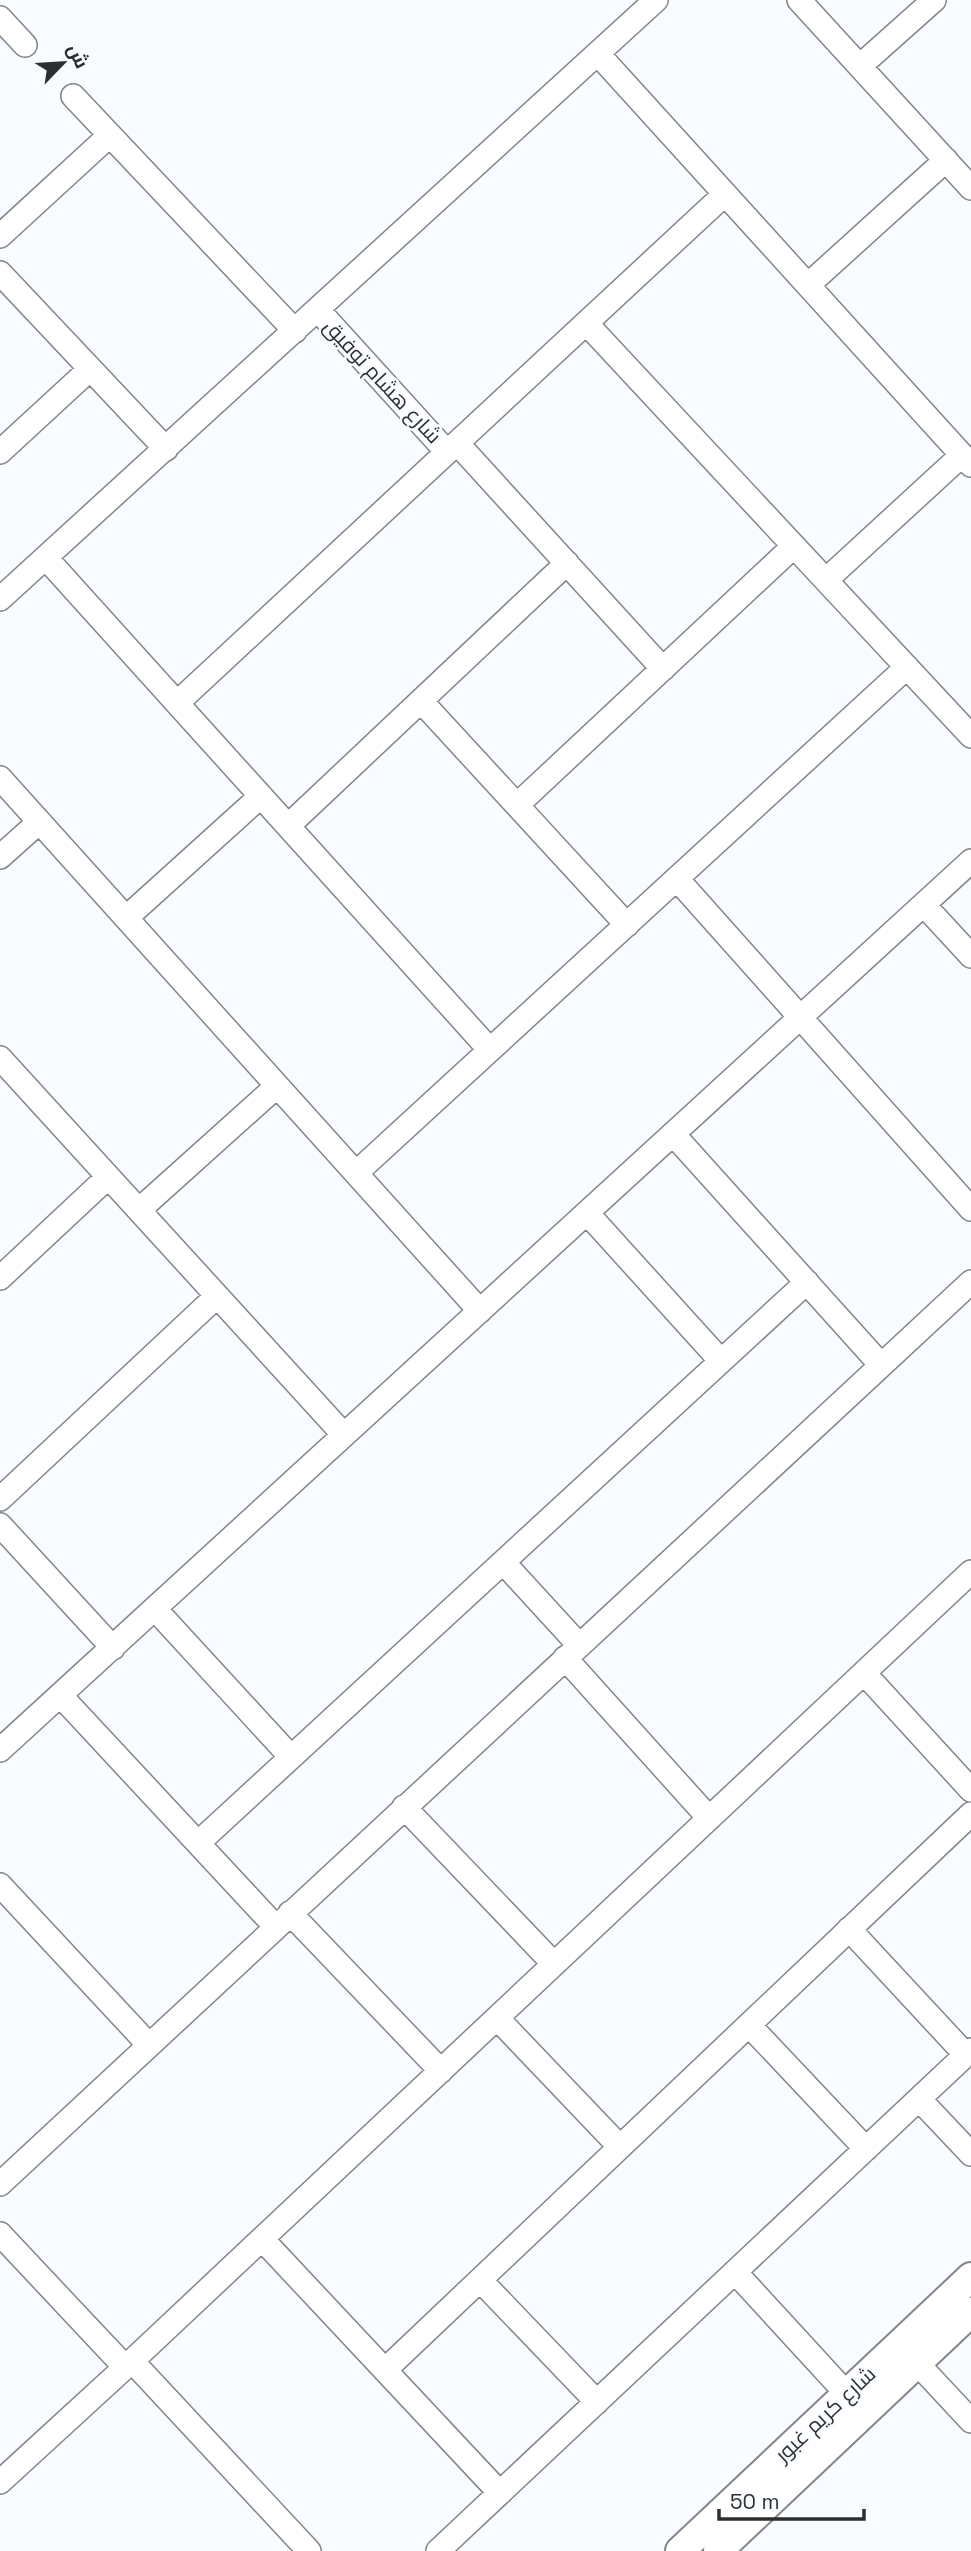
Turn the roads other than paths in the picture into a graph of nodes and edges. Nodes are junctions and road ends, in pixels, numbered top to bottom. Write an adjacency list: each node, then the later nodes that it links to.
1 (656, 0): 6 (street)
2 (799, 0): 7 (street)
3 (934, 0): 7 (street)
4 (0, 19): 5 (street)
5 (24, 45)
6 (598, 54): 12 (street); 16 (street)
7 (860, 66): 10 (street)
8 (73, 96): 9 (street)
9 (110, 135): 13 (street); 18 (street)
10 (946, 160): 11 (street); 15 (street)
11 (971, 188)
12 (725, 194): 15 (street); 17 (street)
13 (0, 236)
14 (0, 273): 19 (street)
15 (808, 285): 23 (street)
16 (318, 310): 18 (street); 20 (street, شارع هشام توفيق)
17 (586, 323): 20 (street); 24 (street)
18 (295, 331): 21 (street)
19 (90, 369): 21 (street); 22 (street)
20 (452, 447): 26 (street, شارع هشام توفيق); 32 (street)
21 (166, 449): 25 (street)
22 (0, 452)
23 (967, 460): 27 (street)
24 (794, 546): 27 (street); 30 (street)
25 (46, 558): 28 (street); 32 (street)
26 (567, 563): 30 (street, شارع هشام توفيق); 31 (street)
27 (826, 580): 29 (street)
28 (0, 600)
29 (907, 667): 33 (street); 41 (street)
30 (663, 669): 36 (street)
31 (421, 701): 36 (street); 38 (street)
32 (177, 703): 35 (street)
33 (971, 736)
34 (0, 778): 37 (street)
35 (261, 796): 38 (street); 43 (street)
36 (517, 806): 44 (street)
37 (39, 822): 39 (street); 43 (street)
38 (288, 826): 47 (street)
39 (0, 857)
40 (971, 862): 42 (street)
41 (677, 879): 44 (street); 46 (street)
42 (924, 905): 45 (street); 46 (street)
43 (126, 918): 49 (street)
44 (626, 925): 47 (street)
45 (971, 956)
46 (800, 1017): 50 (street); 53 (street)
47 (490, 1050): 51 (street)
48 (0, 1058): 52 (street)
49 (277, 1086): 51 (street); 54 (street)
50 (673, 1134): 55 (street); 57 (street)
51 (356, 1173): 60 (street)
52 (108, 1177): 54 (street); 56 (street)
53 (971, 1209)
54 (139, 1210): 59 (street)
55 (587, 1213): 60 (street); 61 (street)
56 (0, 1278)
57 (807, 1282): 61 (street); 62 (street)
58 (971, 1282): 62 (street)
59 (217, 1296): 63 (street); 64 (street)
60 (480, 1311): 63 (street)
61 (721, 1361): 66 (street)
62 (881, 1365): 70 (street)
63 (344, 1435): 68 (street)
64 (0, 1499)
65 (0, 1525): 69 (street)
66 (503, 1562): 70 (street); 74 (street)
67 (971, 1573): 71 (street)
68 (155, 1609): 69 (street); 74 (street)
69 (113, 1647): 72 (street)
70 (572, 1652): 76 (street); 78 (street)
71 (864, 1673): 75 (street); 78 (street)
72 (60, 1695): 73 (street); 79 (street)
73 (0, 1750)
74 (291, 1757): 79 (street)
75 (971, 1790)
76 (404, 1807): 81 (street); 83 (street)
77 (971, 1814): 82 (street)
78 (709, 1818): 83 (street)
79 (198, 1843): 81 (street)
80 (0, 1885): 86 (street)
81 (283, 1920): 86 (street); 88 (street)
82 (849, 1930): 85 (street); 87 (street)
83 (554, 1964): 84 (street)
84 (497, 2018): 88 (street); 90 (street)
85 (749, 2025): 90 (street); 91 (street)
86 (149, 2045): 93 (street)
87 (969, 2053): 89 (street)
88 (441, 2071): 95 (street)
89 (919, 2099): 91 (street); 92 (street)
90 (620, 2147): 98 (street)
91 (866, 2149): 96 (street)
92 (971, 2154)
93 (4, 2173)
94 (0, 2234): 101 (street)
95 (262, 2239): 101 (street); 102 (street)
96 (735, 2272): 103 (street); 104 (street)
97 (971, 2277): 103 (street, شارع كريم غبور)
98 (480, 2280): 102 (street); 104 (street)
99 (971, 2312): 100 (street, شارع كريم غبور)
100 (917, 2363): 105 (street); 111 (street, شارع كريم غبور)
101 (129, 2364): 106 (street); 108 (street)
102 (385, 2370): 107 (street)
103 (847, 2394): 110 (street, شارع كريم غبور)
104 (597, 2402): 107 (street)
105 (971, 2421)
106 (0, 2482)
107 (500, 2493): 109 (street)
108 (309, 2551)
109 (438, 2551)
110 (680, 2551)
111 (718, 2551)

